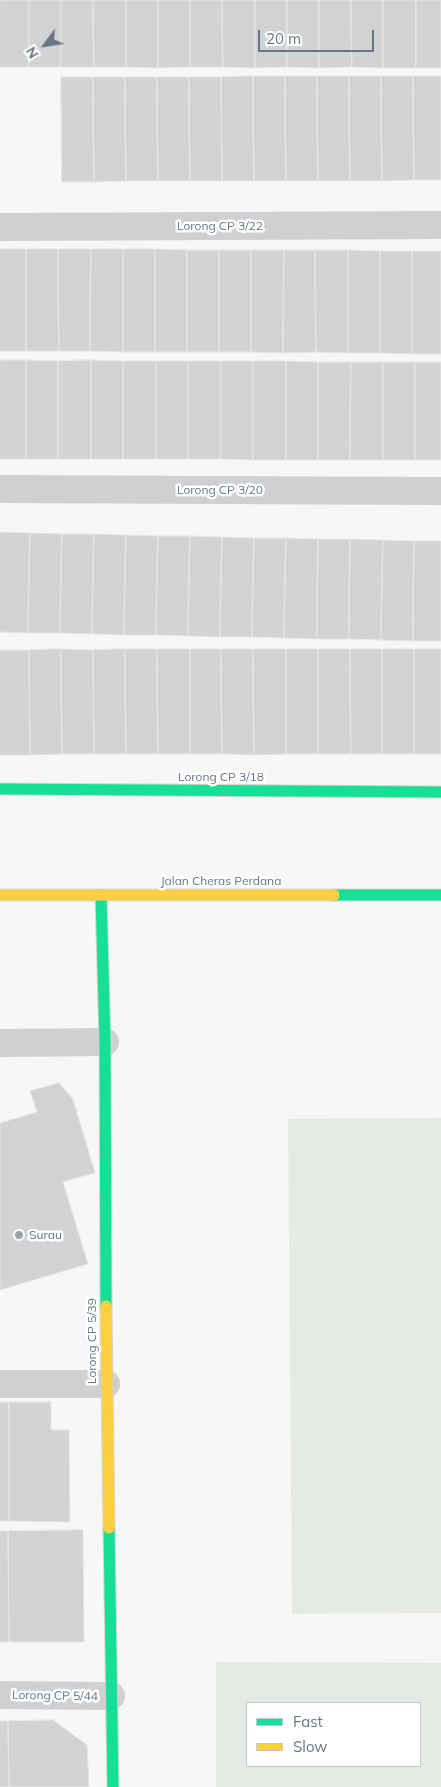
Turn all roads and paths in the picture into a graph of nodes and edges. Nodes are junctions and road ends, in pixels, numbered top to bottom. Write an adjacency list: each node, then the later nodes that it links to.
1 (441, 225): 2 (street, Lorong CP 3/22)
2 (0, 227)
3 (0, 489): 4 (street, Lorong CP 3/20)
4 (441, 491)
5 (0, 789): 6 (street, Lorong CP 3/18)
6 (441, 792)
7 (0, 895): 8 (street, Jalan Cheras Perdana)
8 (101, 895): 9 (street, Jalan Cheras Perdana); 10 (street, Lorong CP 5/39)
9 (441, 895)
10 (105, 1042): 11 (street); 13 (street, Lorong CP 5/39)
11 (0, 1043)
12 (0, 1384): 13 (street)
13 (106, 1384): 15 (street, Lorong CP 5/39)
14 (0, 1695): 15 (street, Lorong CP 5/44)
15 (111, 1696): 16 (street, Lorong CP 5/39)
16 (113, 1787)

